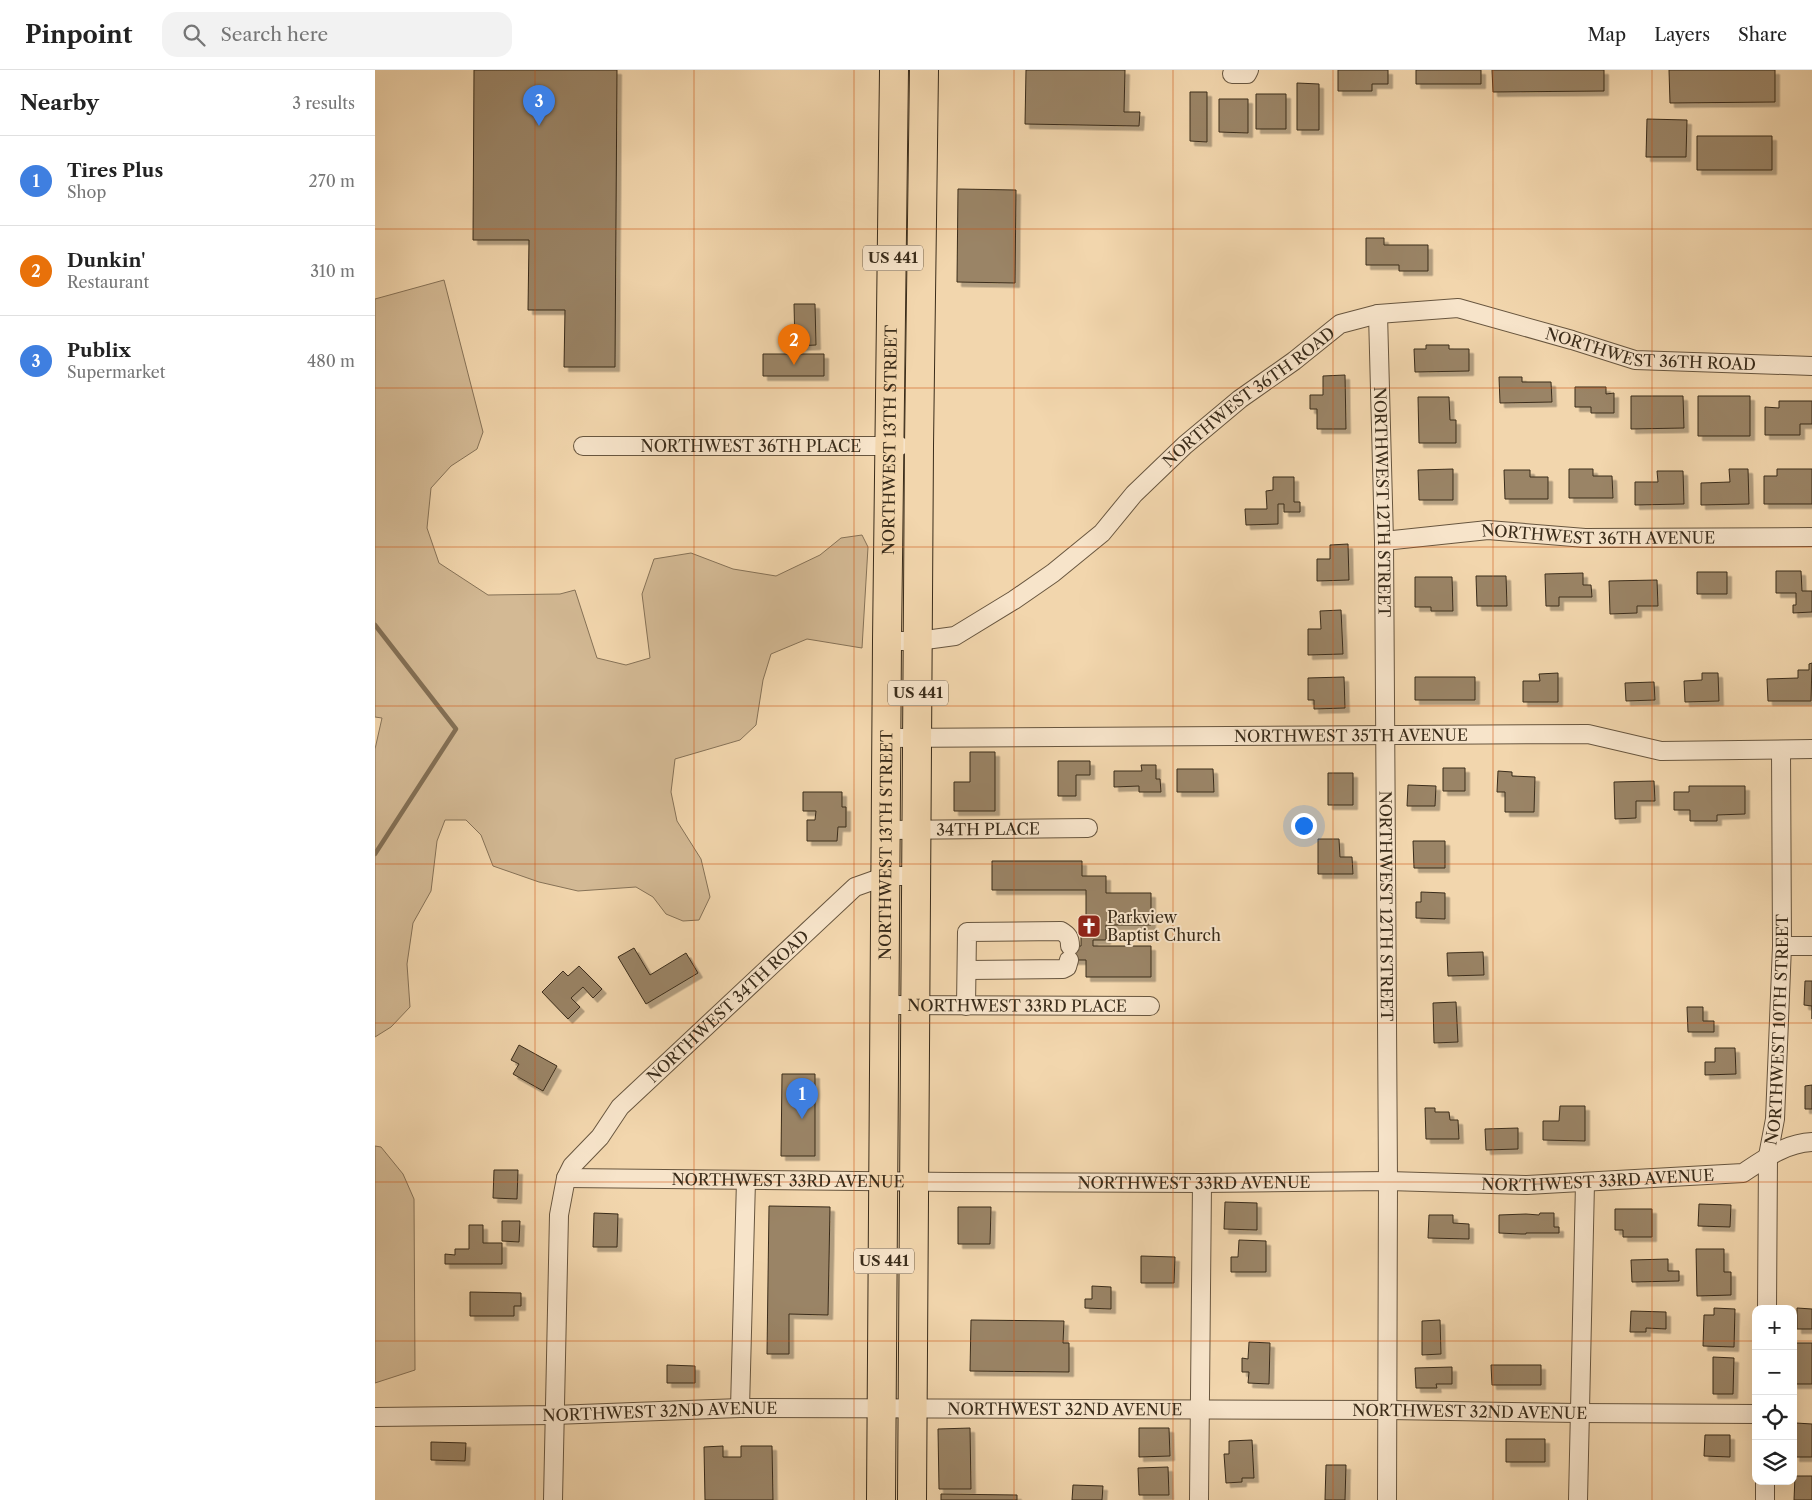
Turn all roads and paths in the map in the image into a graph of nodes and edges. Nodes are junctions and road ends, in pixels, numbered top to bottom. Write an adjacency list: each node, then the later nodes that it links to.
1 (894, 70): 8 (main road, NORTHWEST 13TH STREET / US 441)
2 (924, 70): 9 (main road, NORTHWEST 13TH STREET / US 441)
3 (1249, 70): 4 (street)
4 (1232, 74)
5 (1378, 314): 6 (street, NORTHWEST 36TH ROAD); 11 (street, NORTHWEST 12TH STREET); 13 (street, NORTHWEST 36TH ROAD)
6 (1812, 366)
7 (583, 446): 8 (street, NORTHWEST 36TH PLACE)
8 (890, 446): 9 (street, NORTHWEST 36TH PLACE); 12 (main road, NORTHWEST 13TH STREET / US 441)
9 (919, 446): 13 (main road, NORTHWEST 13TH STREET / US 441)
10 (1812, 537): 11 (street, NORTHWEST 36TH AVENUE)
11 (1385, 541): 14 (street, NORTHWEST 12TH STREET)
12 (887, 641): 13 (street, NORTHWEST 36TH ROAD); 15 (main road, NORTHWEST 13TH STREET / US 441)
13 (918, 641): 16 (main road, NORTHWEST 13TH STREET / US 441)
14 (1386, 736): 16 (street, NORTHWEST 35TH AVENUE); 18 (street, NORTHWEST 35TH AVENUE); 37 (street, NORTHWEST 12TH STREET)
15 (887, 738): 16 (street, NORTHWEST 35TH AVENUE); 20 (main road, NORTHWEST 13TH STREET / US 441)
16 (918, 738): 21 (main road, NORTHWEST 13TH STREET / US 441)
17 (1812, 749): 18 (street, NORTHWEST 35TH AVENUE)
18 (1781, 750): 24 (street, NORTHWEST 10TH STREET)
19 (1089, 828): 21 (street, 34TH PLACE)
20 (887, 830): 21 (street, 34TH PLACE); 22 (main road, NORTHWEST 13TH STREET / US 441)
21 (917, 831): 23 (main road, NORTHWEST 13TH STREET / US 441)
22 (886, 876): 23 (street, NORTHWEST 34TH ROAD); 27 (main road, NORTHWEST 13TH STREET / US 441); 33 (street, NORTHWEST 34TH ROAD)
23 (916, 876): 28 (main road, NORTHWEST 13TH STREET / US 441)
24 (1782, 946): 25 (street); 32 (street, NORTHWEST 10TH STREET)
25 (1812, 946)
26 (967, 970): 26 (street); 29 (street)
27 (885, 1006): 28 (street, NORTHWEST 33RD PLACE); 35 (main road, NORTHWEST 13TH STREET / US 441)
28 (916, 1006): 29 (street, NORTHWEST 33RD PLACE); 36 (main road, NORTHWEST 13TH STREET / US 441)
29 (966, 1006): 30 (street, NORTHWEST 33RD PLACE)
30 (1150, 1006)
31 (1812, 1142): 32 (street, NORTHWEST 33RD AVENUE)
32 (1768, 1156): 39 (street, NORTHWEST 33RD AVENUE); 40 (street, NORTHWEST 10TH STREET)
33 (566, 1178): 34 (street, NORTHWEST 33RD AVENUE); 48 (street)
34 (746, 1180): 35 (street, NORTHWEST 33RD AVENUE); 41 (street)
35 (885, 1182): 36 (street, NORTHWEST 33RD AVENUE); 42 (main road, NORTHWEST 13TH STREET / US 441)
36 (914, 1182): 38 (street, NORTHWEST 33RD AVENUE); 43 (main road, NORTHWEST 13TH STREET / US 441)
37 (1388, 1182): 38 (street, NORTHWEST 33RD AVENUE); 39 (street, NORTHWEST 33RD AVENUE); 45 (street, NORTHWEST 12TH STREET)
38 (1202, 1183): 44 (street)
39 (1585, 1183): 46 (street)
40 (1767, 1305)
41 (740, 1408): 42 (street, NORTHWEST 32ND AVENUE); 48 (street, NORTHWEST 32ND AVENUE)
42 (882, 1408): 43 (street, NORTHWEST 32ND AVENUE); 52 (main road, NORTHWEST 13TH STREET / US 441)
43 (912, 1409): 44 (street, NORTHWEST 32ND AVENUE); 53 (main road, NORTHWEST 13TH STREET / US 441)
44 (1201, 1410): 45 (street, NORTHWEST 32ND AVENUE); 54 (street)
45 (1389, 1410): 46 (street, NORTHWEST 32ND AVENUE); 55 (street, NORTHWEST 12TH STREET)
46 (1579, 1413): 47 (street, NORTHWEST 32ND AVENUE); 56 (street)
47 (1752, 1414)
48 (554, 1415): 49 (street, NORTHWEST 32ND AVENUE); 51 (street)
49 (375, 1417)
50 (1765, 1485): 57 (street)
51 (553, 1500)
52 (881, 1500)
53 (912, 1500)
54 (1199, 1500)
55 (1387, 1500)
56 (1578, 1500)
57 (1765, 1500)

